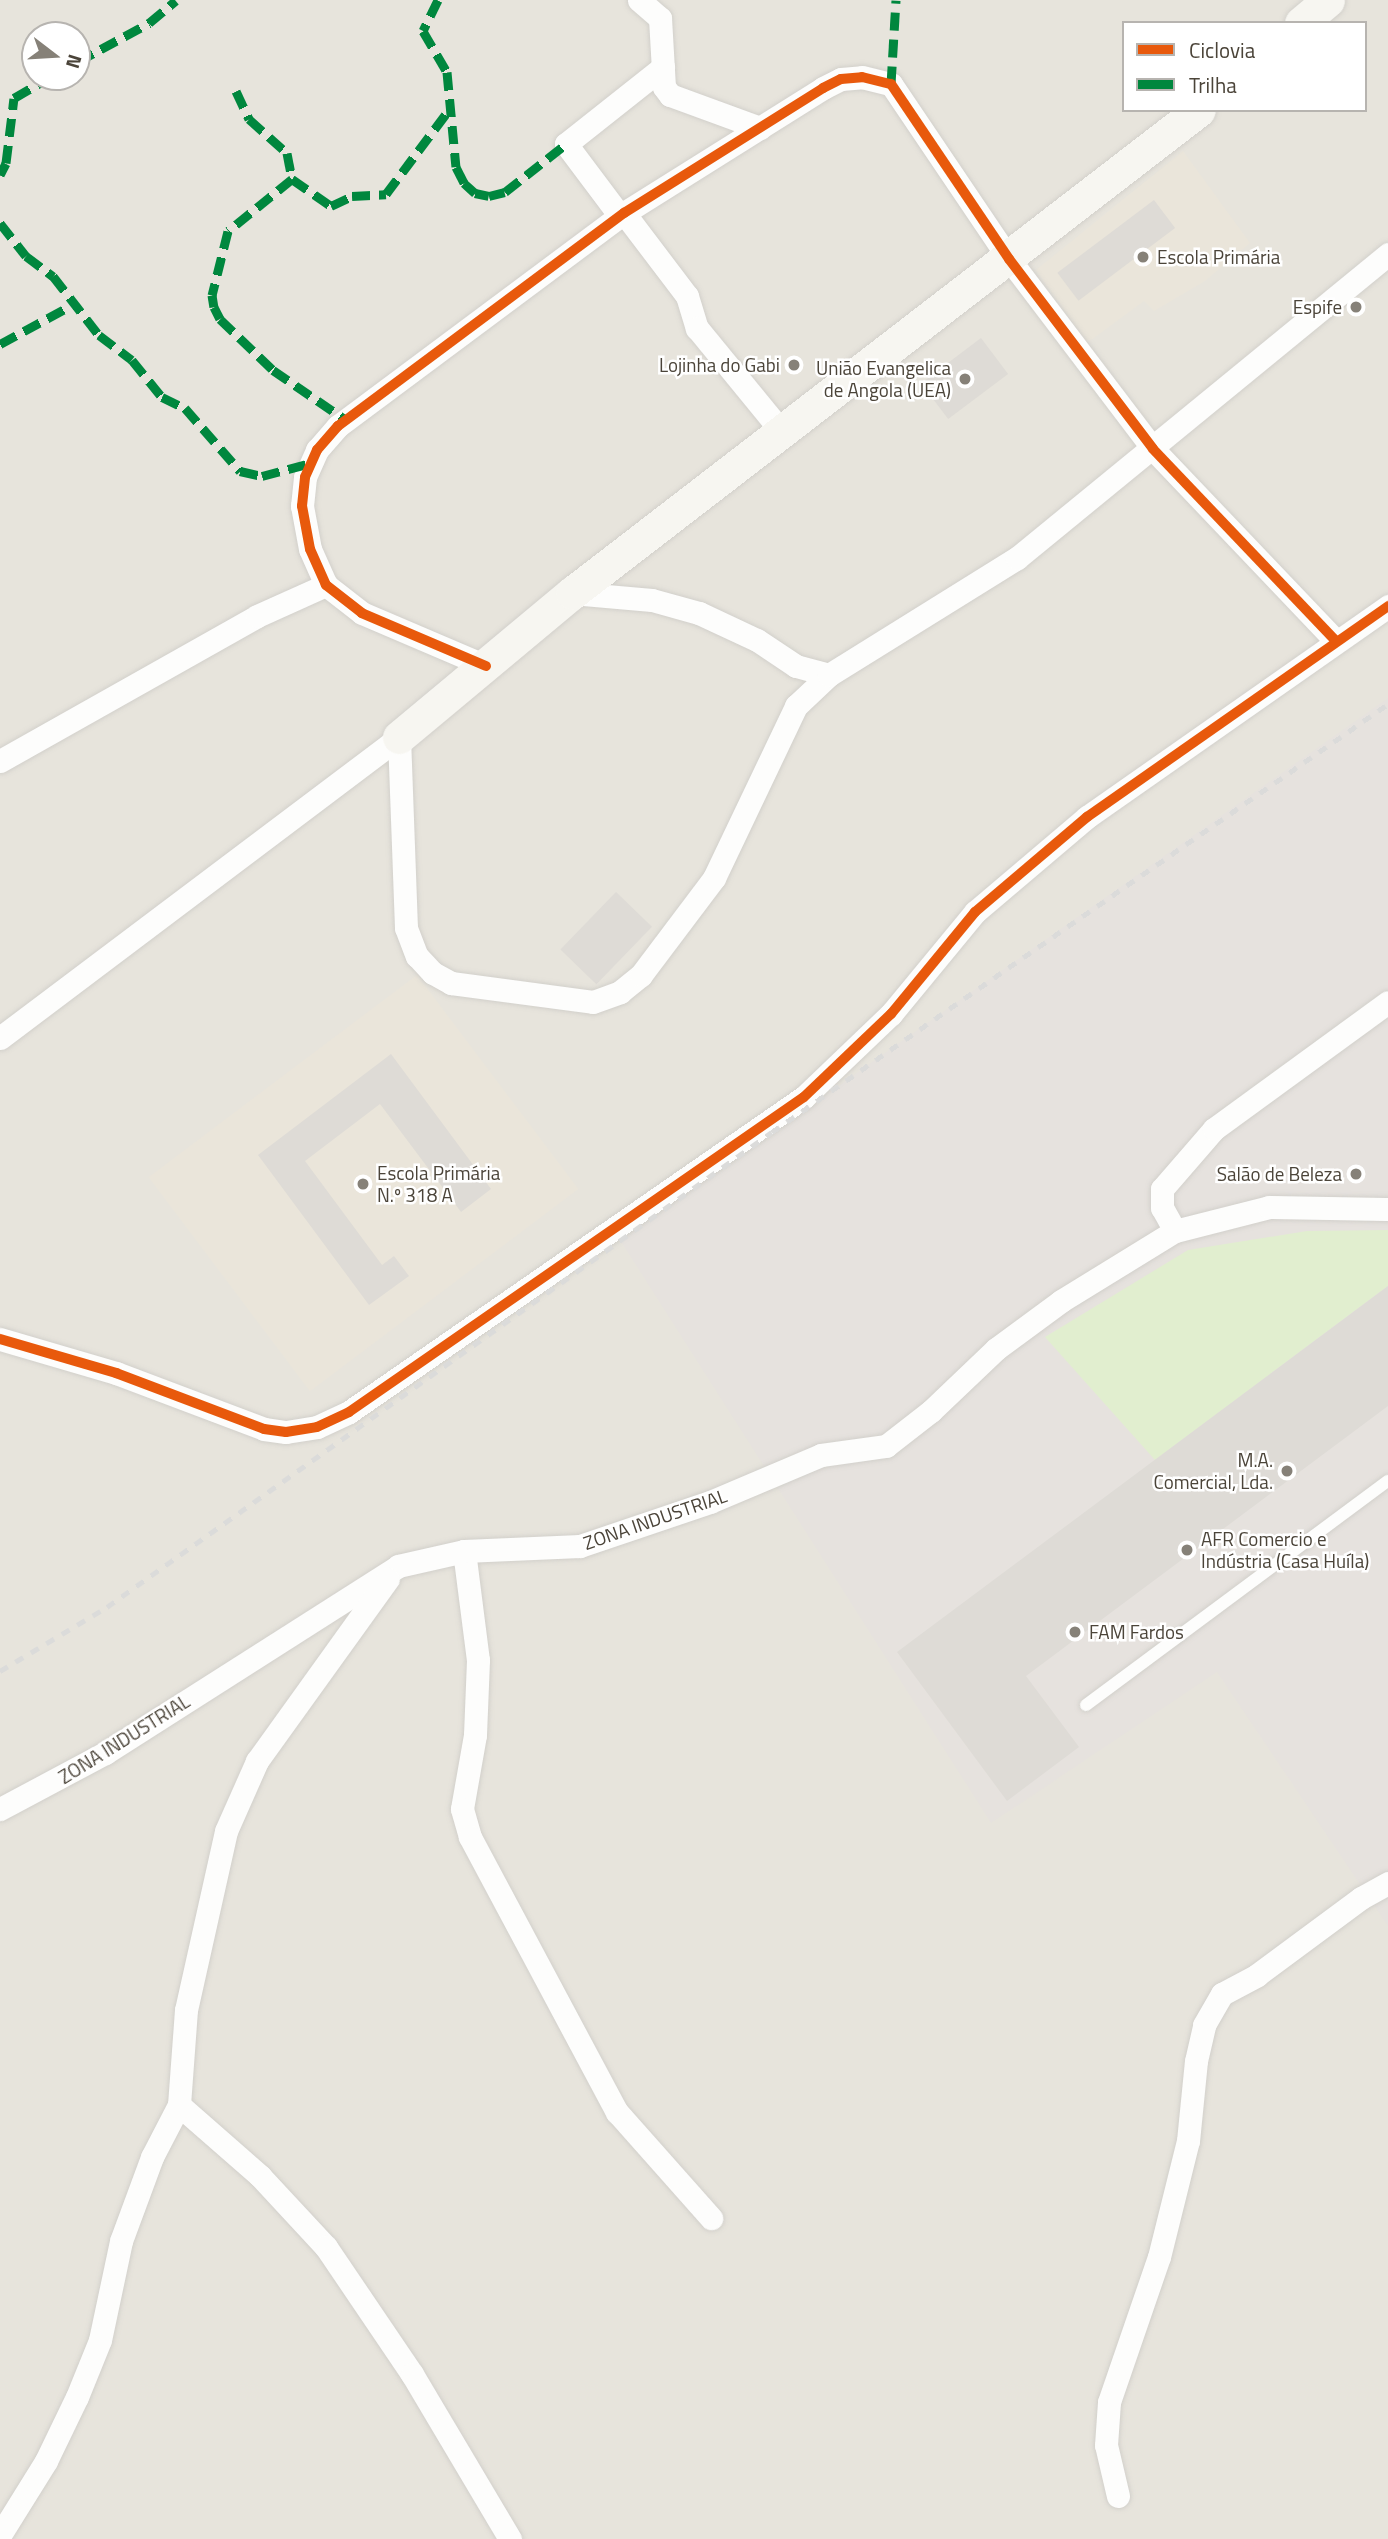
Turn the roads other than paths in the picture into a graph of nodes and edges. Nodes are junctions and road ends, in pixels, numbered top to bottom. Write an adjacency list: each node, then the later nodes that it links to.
1 (639, 0): 4 (street)
2 (1328, 0): 3 (street)
3 (1303, 21)
4 (663, 67): 6 (street); 7 (street)
5 (1196, 112): 9 (street)
6 (760, 128): 7 (street); 9 (street)
7 (622, 214): 10 (street); 12 (street)
8 (1388, 254): 11 (street)
9 (1009, 259): 10 (street); 11 (street)
10 (782, 432): 13 (street)
11 (1153, 449): 15 (street); 17 (street)
12 (326, 584): 16 (street); 19 (street)
13 (572, 593): 16 (street); 17 (street)
14 (1388, 606): 15 (street)
15 (1335, 640): 24 (street)
16 (486, 666): 18 (street)
17 (829, 675): 18 (street)
18 (399, 737): 21 (street)
19 (0, 761)
20 (1388, 1002): 23 (street)
21 (0, 1038)
22 (1388, 1209): 23 (street, ZONA INDUSTRIAL)
23 (1175, 1231): 26 (street, ZONA INDUSTRIAL)
24 (0, 1339)
25 (1388, 1481): 28 (lane)
26 (464, 1551): 27 (street, ZONA INDUSTRIAL); 32 (street)
27 (398, 1566): 29 (street, ZONA INDUSTRIAL); 31 (street)
28 (1086, 1705)
29 (0, 1809)
30 (1388, 1884): 33 (street)
31 (179, 2105): 34 (street); 35 (street)
32 (711, 2218)
33 (1118, 2496)
34 (0, 2535)
35 (510, 2539)

